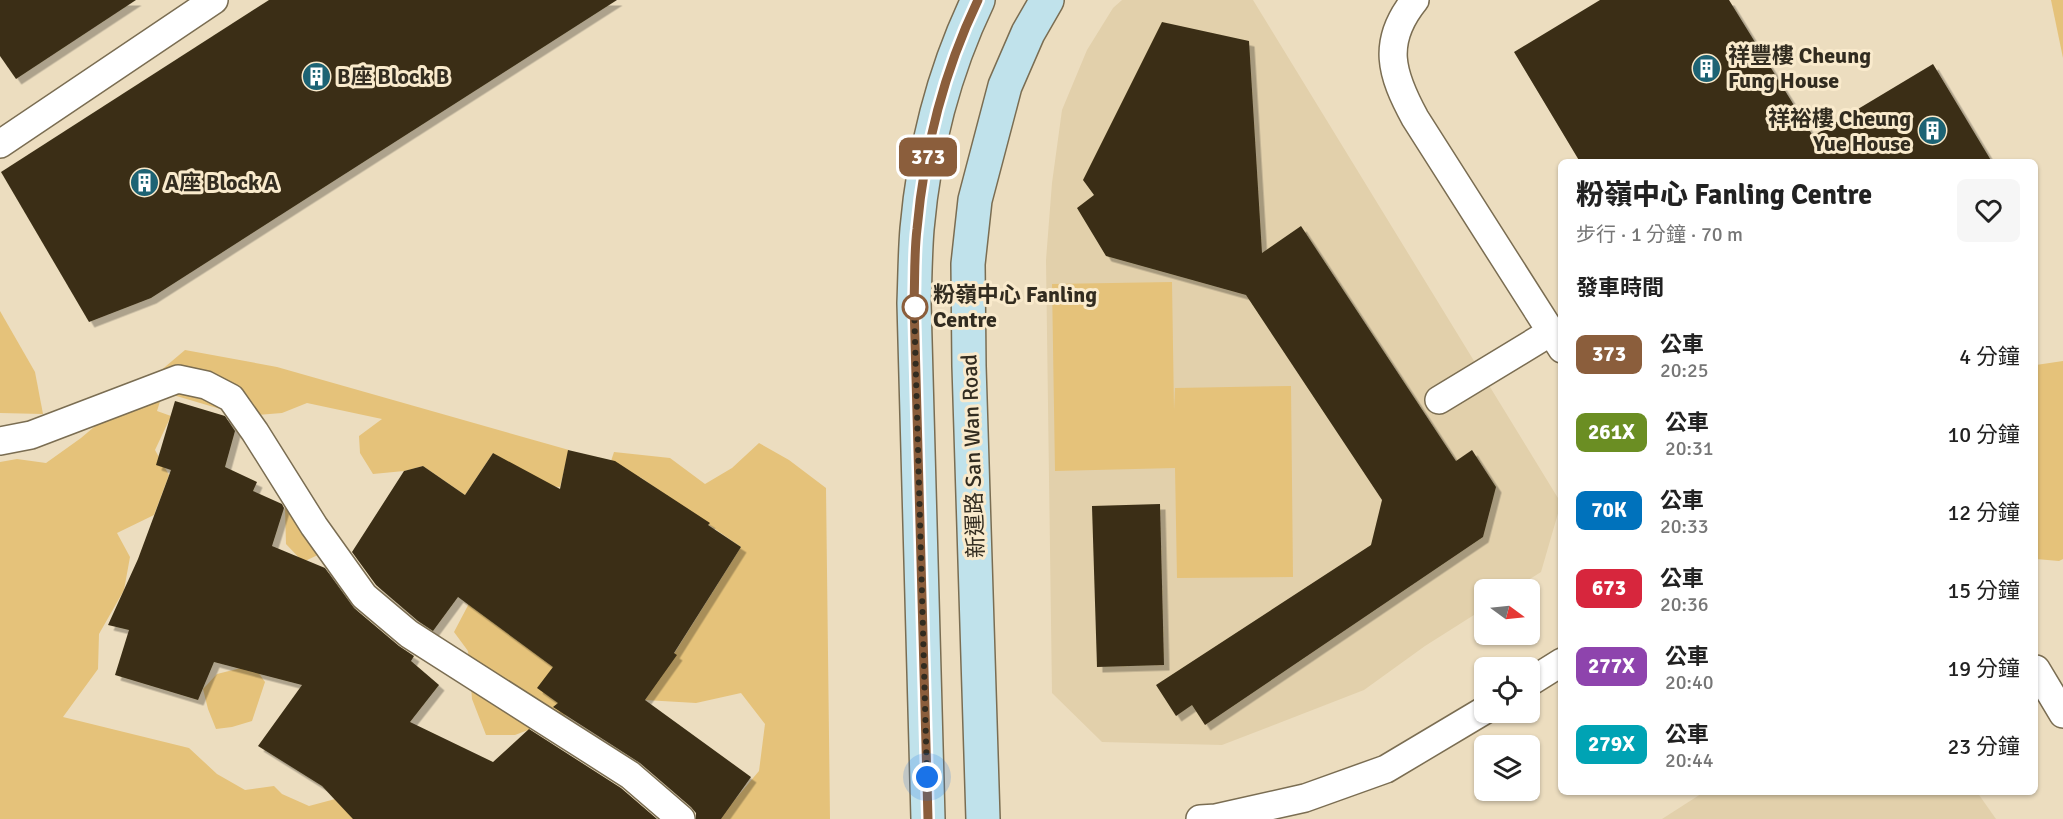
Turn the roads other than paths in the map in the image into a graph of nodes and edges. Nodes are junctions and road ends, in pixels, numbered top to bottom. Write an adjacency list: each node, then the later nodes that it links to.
1 (214, 0): 5 (lane)
2 (978, 0): 15 (street)
3 (1047, 0): 16 (street, 新運路 San Wan Road)
4 (1415, 0): 6 (lane)
5 (0, 144)
6 (1556, 341): 7 (lane)
7 (1439, 400)
8 (0, 441): 14 (lane)
9 (1558, 664): 11 (lane)
10 (2038, 672): 12 (lane)
11 (1540, 676)
12 (2063, 714)
13 (1474, 716): 17 (lane)
14 (681, 819)
15 (928, 819)
16 (983, 819)
17 (1200, 819)

